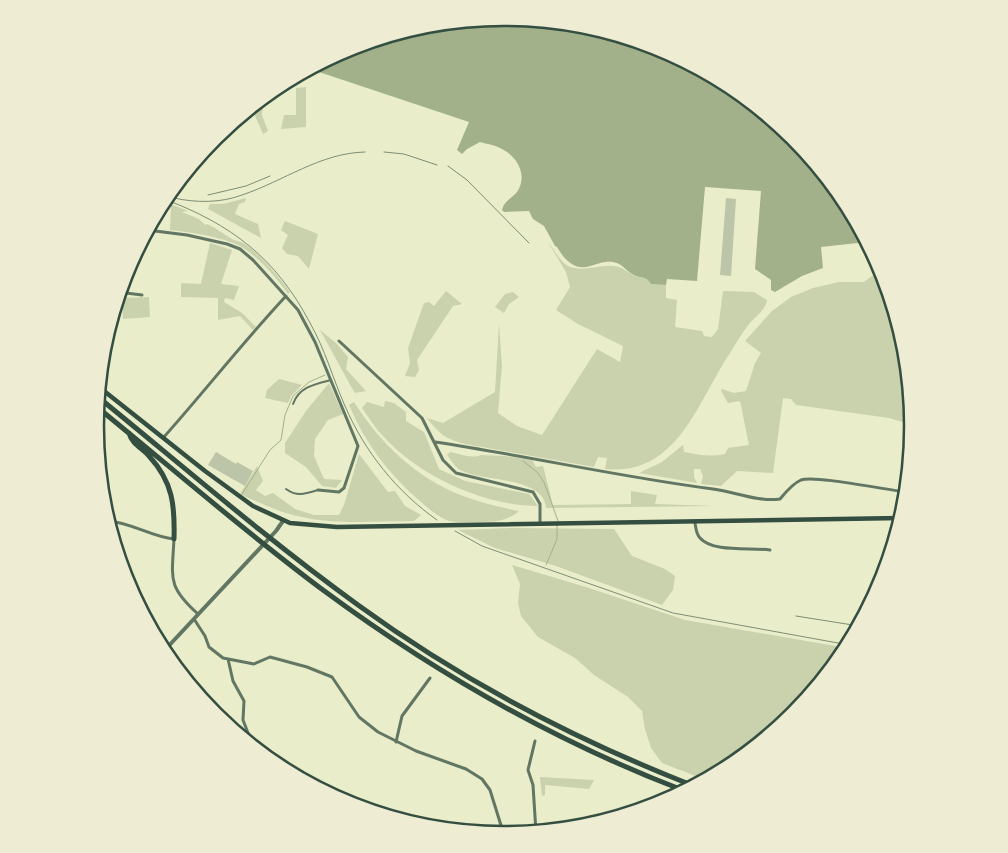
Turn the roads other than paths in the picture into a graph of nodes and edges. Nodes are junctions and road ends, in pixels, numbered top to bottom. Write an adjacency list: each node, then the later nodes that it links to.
1 (154, 231): 4 (street)
2 (127, 293): 3 (street)
3 (142, 294)
4 (286, 296): 6 (street); 12 (street)
5 (339, 341): 13 (street)
6 (331, 380): 9 (lane); 15 (street)
7 (106, 392): 12 (main road)
8 (105, 403): 32 (highway)
9 (293, 404)
10 (104, 413): 11 (highway)
11 (129, 433): 22 (highway); 33 (highway)
12 (163, 438): 18 (main road)
13 (435, 442): 16 (street); 21 (street)
14 (286, 489): 15 (lane)
15 (318, 490)
16 (899, 491)
17 (894, 518): 20 (main road)
18 (283, 521): 21 (main road); 24 (street)
19 (115, 522): 22 (street)
20 (695, 522): 21 (main road); 23 (street)
21 (540, 524)
22 (174, 539): 24 (street)
23 (770, 550)
24 (198, 614): 25 (street)
25 (194, 618): 26 (street); 27 (street)
26 (169, 646)
27 (228, 659): 29 (street); 30 (street)
28 (430, 678): 30 (street)
29 (249, 734)
30 (396, 742): 35 (street)
31 (535, 742): 34 (street)
32 (686, 783)
33 (676, 787)
34 (536, 825)
35 (501, 827)

